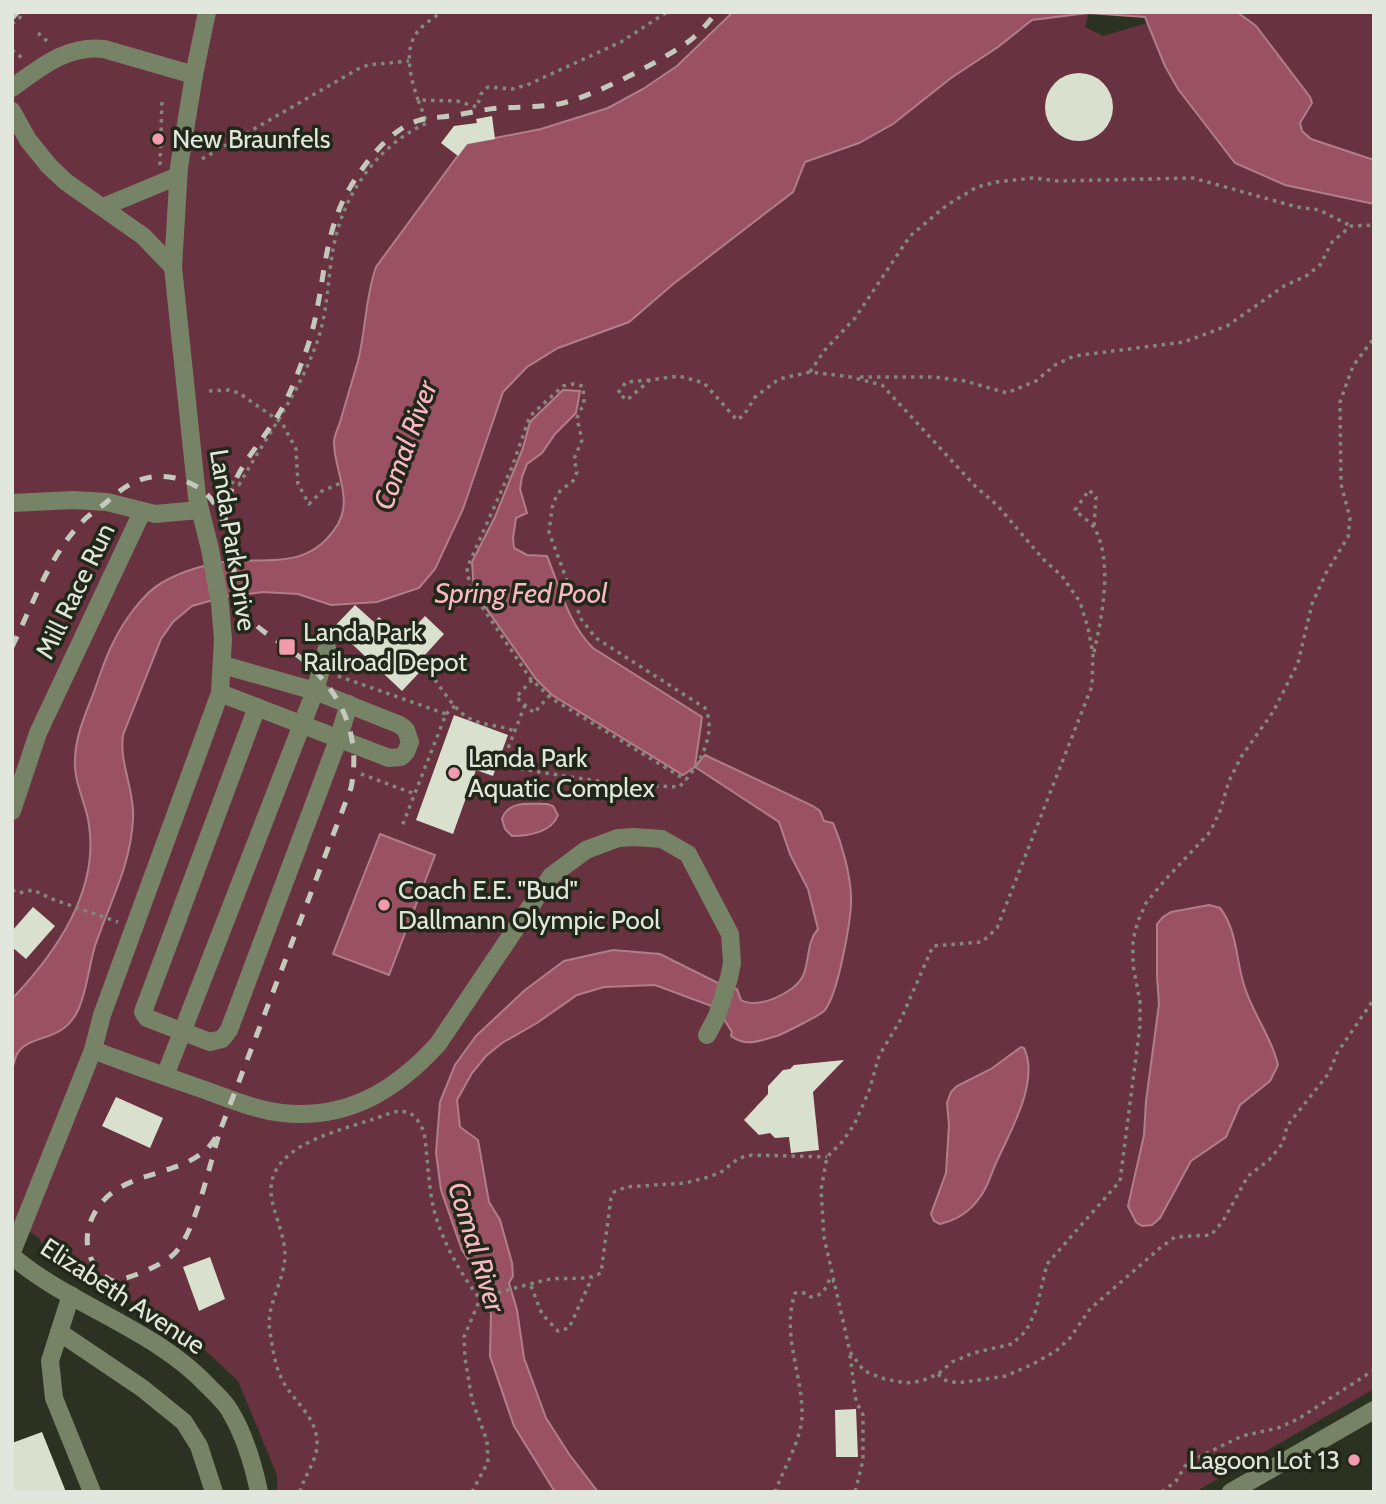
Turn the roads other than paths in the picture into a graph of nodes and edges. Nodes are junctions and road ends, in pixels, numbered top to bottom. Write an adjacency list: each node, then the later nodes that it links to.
1 (207, 12): 2 (street, Landa Park Drive)
2 (194, 75): 3 (street); 5 (street, Landa Park Drive)
3 (12, 88)
4 (12, 111): 6 (street)
5 (169, 175): 6 (street); 7 (street, Landa Park Drive)
6 (103, 207): 7 (street)
7 (173, 267): 9 (street, Landa Park Drive)
8 (12, 503): 10 (street)
9 (206, 511): 10 (street); 12 (street, Landa Park Drive)
10 (142, 512): 19 (street, Mill Race Run)
11 (327, 648): 13 (street)
12 (223, 665): 13 (street); 14 (street, Landa Park Drive)
13 (315, 691): 15 (street); 17 (street)
14 (220, 693): 16 (street); 22 (street, Landa Park Drive)
15 (349, 704): 18 (street); 18 (street)
16 (257, 707): 17 (street); 20 (street)
17 (302, 726): 18 (street); 20 (street)
18 (338, 740): 20 (street)
19 (12, 811)
20 (181, 1032): 23 (street)
21 (707, 1035): 23 (street)
22 (93, 1050): 23 (street); 24 (street, Landa Park Drive)
23 (165, 1076)
24 (12, 1254): 25 (street, Elizabeth Avenue)
25 (71, 1295): 26 (street); 30 (street, Elizabeth Avenue)
26 (59, 1332): 28 (street); 29 (street)
27 (1374, 1410): 31 (street)
28 (92, 1492)
29 (214, 1492)
30 (259, 1492)
31 (1231, 1492)

